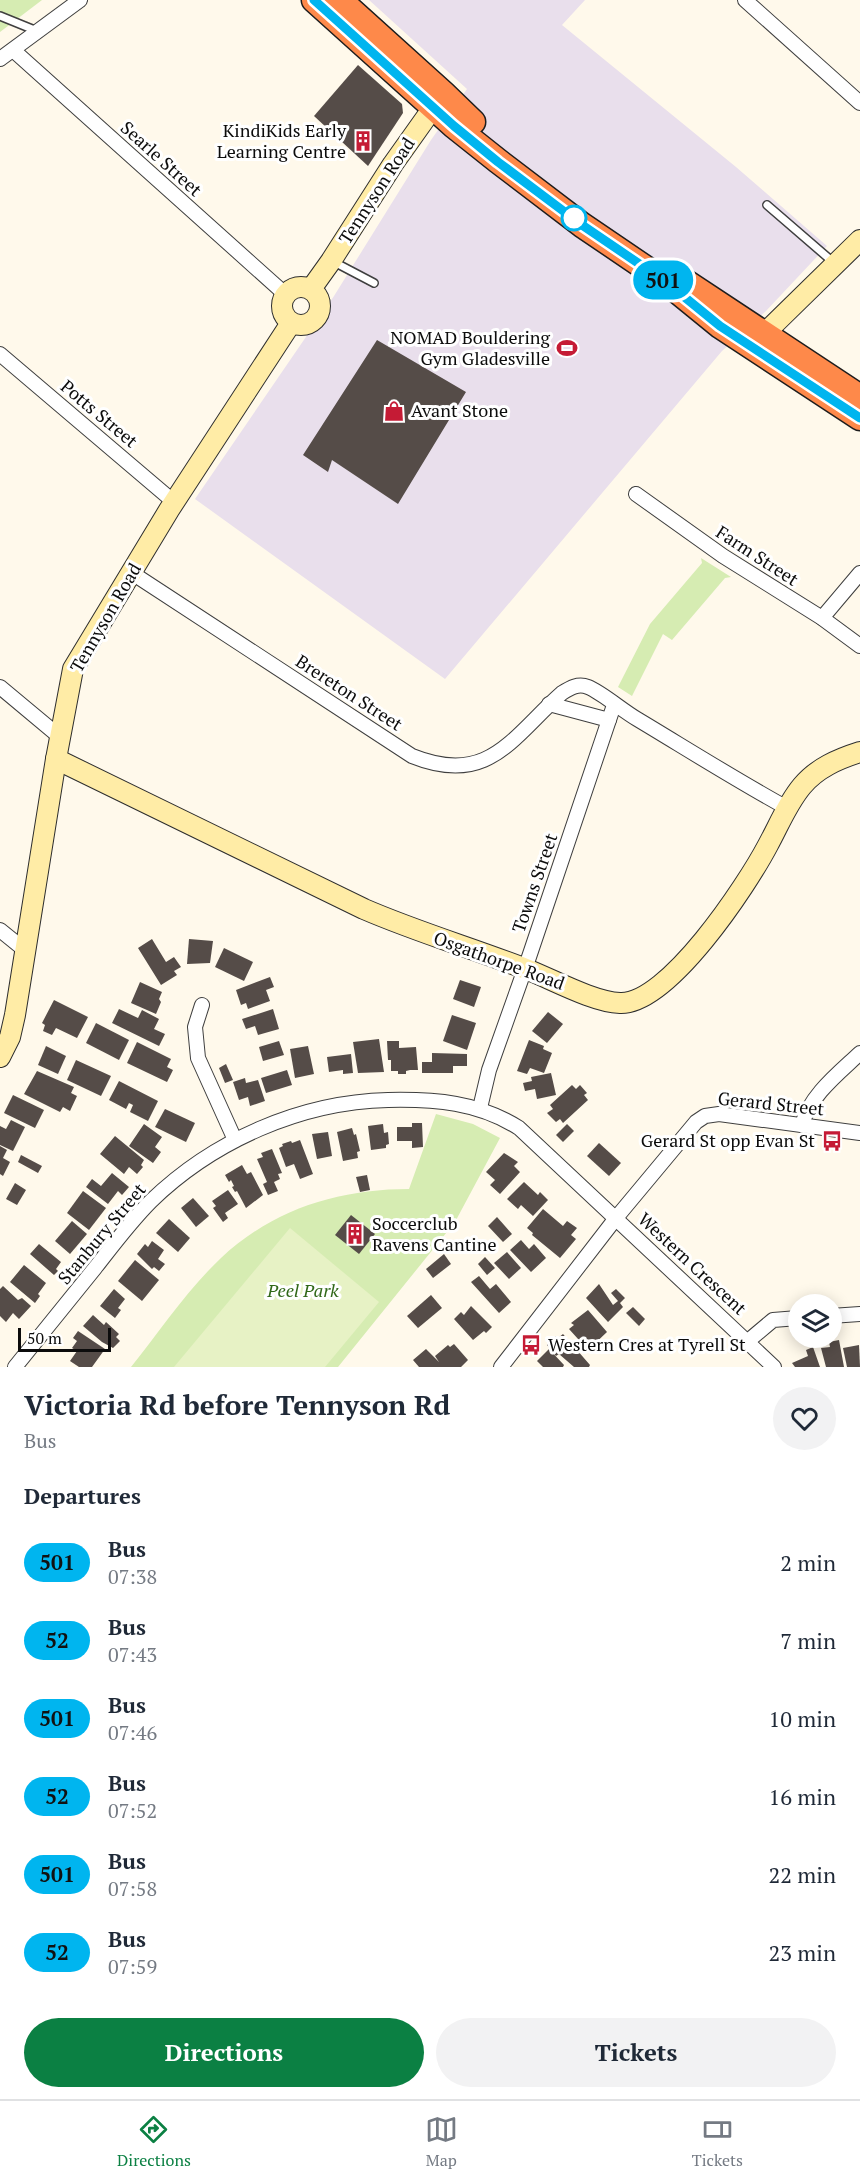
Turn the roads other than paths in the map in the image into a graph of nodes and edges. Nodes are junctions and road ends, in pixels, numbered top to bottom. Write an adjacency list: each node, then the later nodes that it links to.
1 (80, 0): 6 (street)
2 (314, 0): 9 (highway)
3 (340, 0): 9 (highway)
4 (745, 0): 10 (street)
5 (0, 16): 6 (lane)
6 (38, 31): 7 (street)
7 (13, 50): 8 (street); 17 (street, Searle Street)
8 (0, 59)
9 (438, 100): 13 (street, Tennyson Road); 19 (highway)
10 (860, 103)
11 (767, 205): 14 (lane)
12 (860, 240): 14 (street)
13 (331, 261): 15 (lane); 16 (street, Tennyson Road)
14 (836, 264): 19 (street)
15 (374, 283)
16 (311, 289): 17 (street); 18 (street)
17 (285, 294): 18 (street)
18 (291, 323): 24 (street, Tennyson Road)
19 (760, 341): 21 (highway); 22 (highway)
20 (0, 354): 24 (street, Potts Street)
21 (860, 397)
22 (860, 418)
23 (636, 494): 27 (street, Farm Street)
24 (174, 502): 25 (street, Tennyson Road)
25 (132, 573): 30 (street, Brereton Street); 33 (street, Tennyson Road)
26 (860, 573): 27 (street)
27 (822, 618): 28 (street, Farm Street)
28 (860, 646)
29 (0, 687): 33 (street)
30 (549, 704): 31 (street, Brereton Street); 32 (street)
31 (614, 705): 32 (street, Towns Street); 36 (street, Brereton Street)
32 (609, 720): 39 (street, Towns Street)
33 (60, 737): 35 (street, Tennyson Road)
34 (860, 752): 36 (street, Osgathorpe Road)
35 (56, 759): 38 (street, Tennyson Road); 39 (street, Osgathorpe Road)
36 (787, 808): 39 (street, Osgathorpe Road)
37 (0, 930): 38 (street)
38 (26, 951): 42 (street, Tennyson Road)
39 (525, 969): 43 (street, Towns Street)
40 (202, 1005): 46 (street)
41 (860, 1053): 44 (street)
42 (0, 1057)
43 (480, 1108): 46 (street, Stanbury Street); 47 (street, Stanbury Street)
44 (802, 1125): 45 (street, Gerard Street); 47 (street, Gerard Street)
45 (860, 1133)
46 (235, 1140): 53 (street, Stanbury Street)
47 (616, 1218): 51 (street, Western Crescent); 52 (street, Western Crescent)
48 (860, 1314): 49 (street)
49 (842, 1315)
50 (788, 1319): 51 (street)
51 (748, 1341): 54 (street, Western Crescent)
52 (510, 1363)
53 (15, 1367)
54 (774, 1367)

